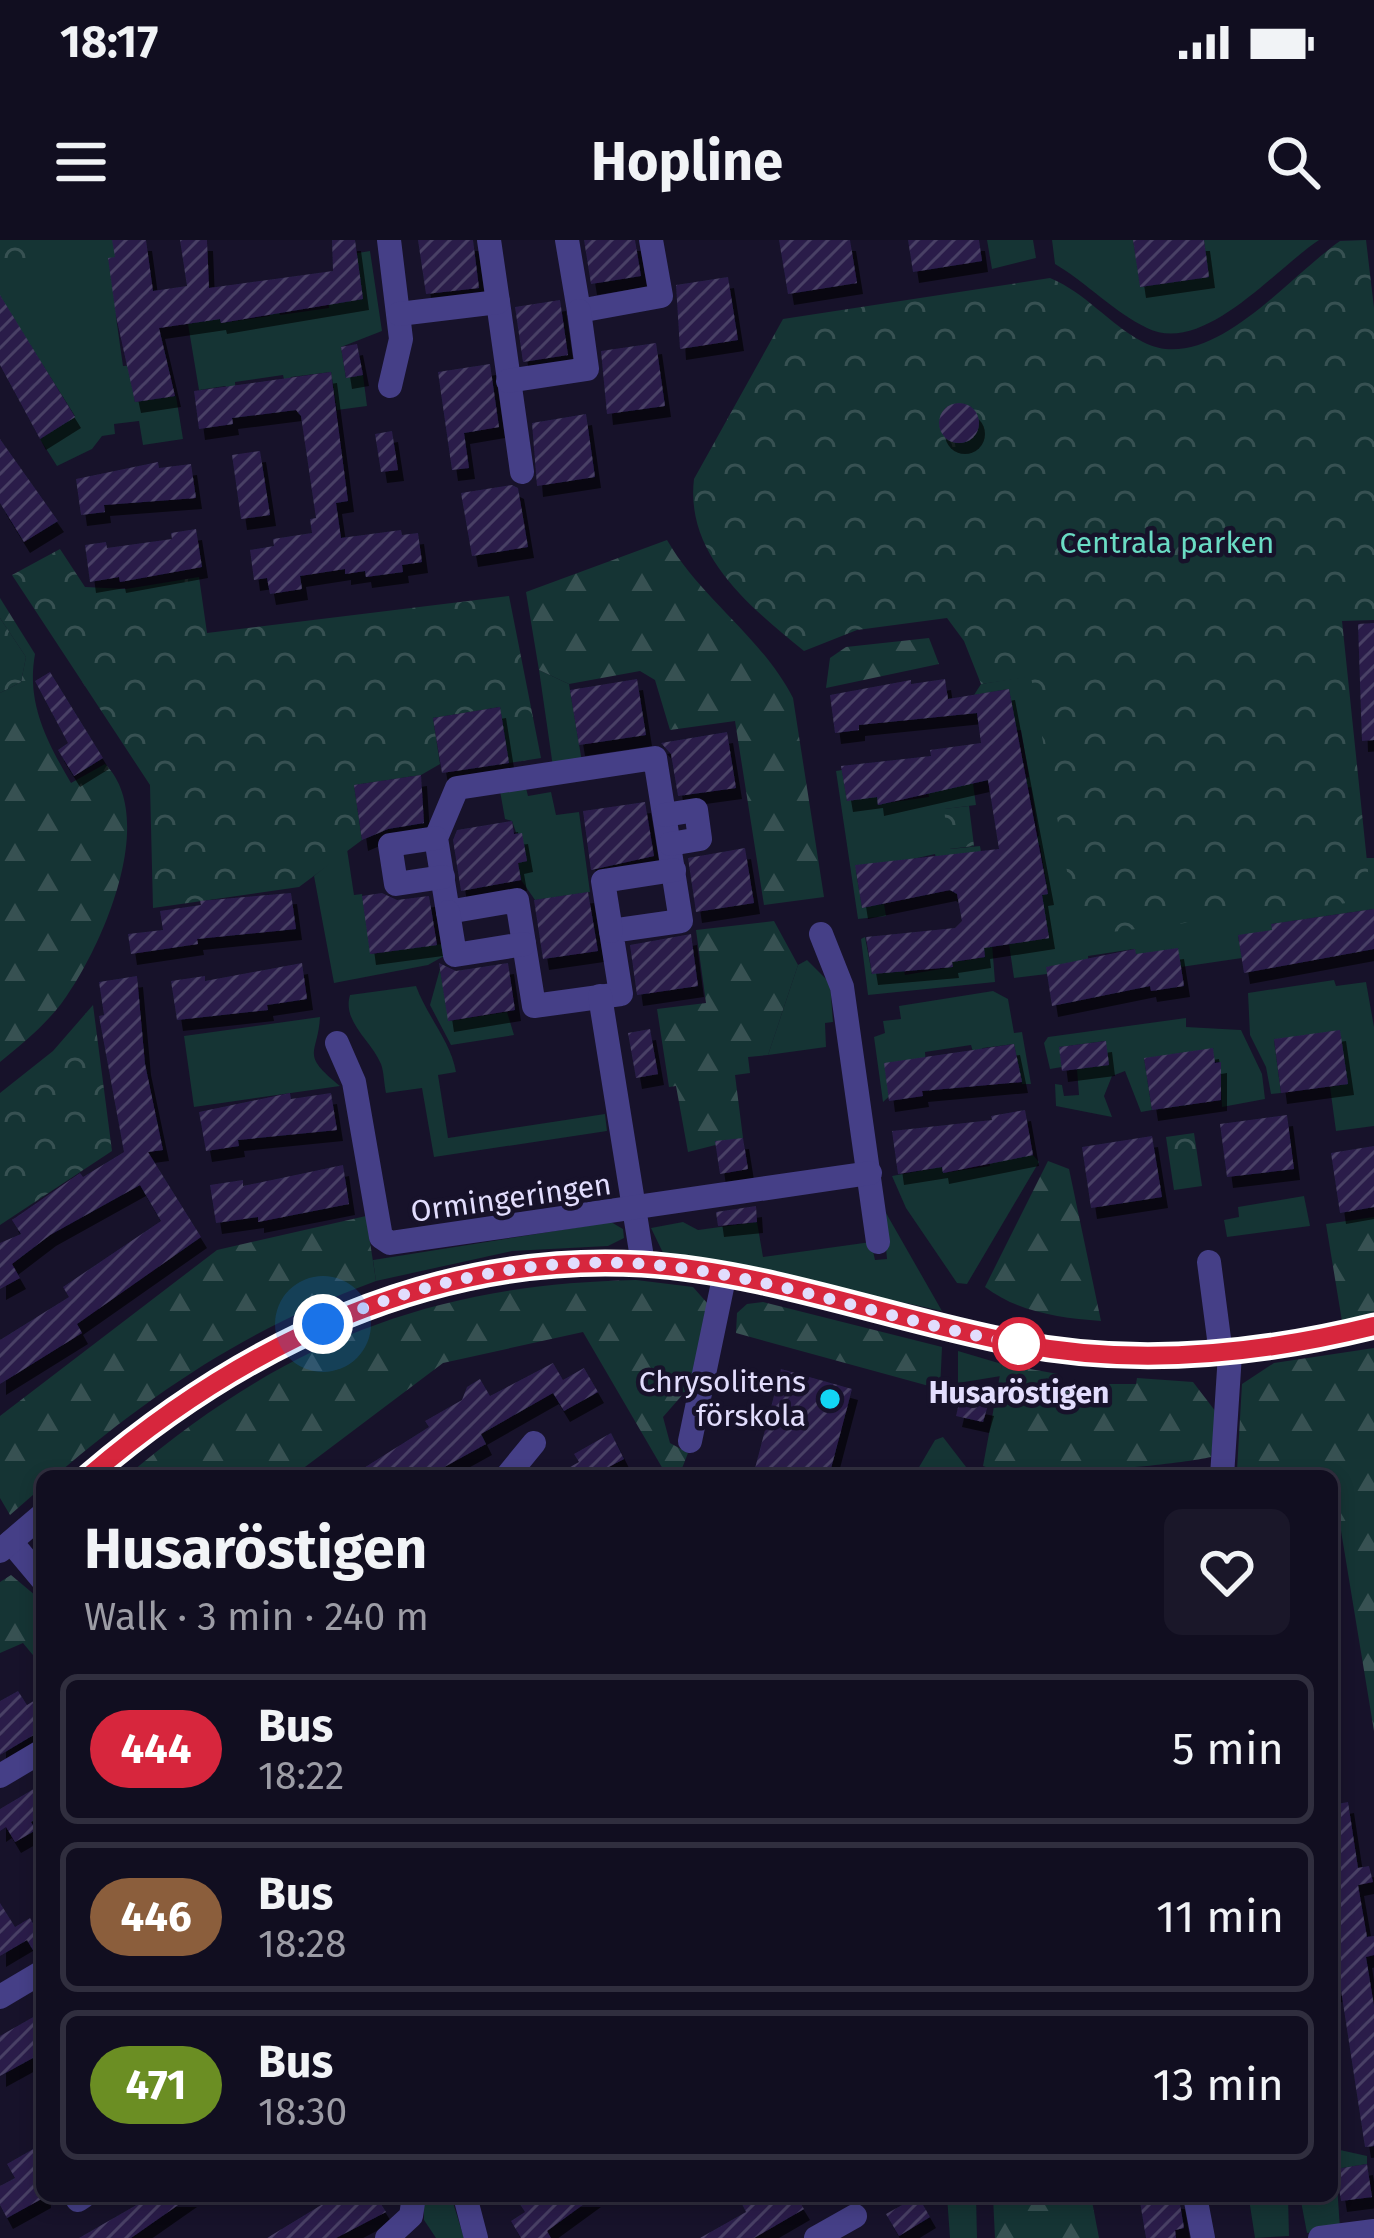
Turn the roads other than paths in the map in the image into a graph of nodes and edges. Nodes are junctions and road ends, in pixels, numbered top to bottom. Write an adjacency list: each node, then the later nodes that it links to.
1 (388, 240): 7 (street)
2 (489, 240): 5 (street)
3 (568, 240): 6 (street)
4 (651, 240): 6 (street)
5 (498, 302): 7 (street); 8 (street)
6 (579, 311): 8 (street)
7 (399, 314): 9 (street)
8 (508, 381): 10 (street)
9 (390, 386)
10 (523, 472)
11 (436, 838): 12 (street); 13 (street); 13 (street)
12 (672, 857): 15 (street, Ormingeringen); 15 (street)
13 (442, 877): 14 (street)
14 (448, 912): 17 (street); 17 (street)
15 (611, 931): 18 (street, Ormingeringen)
16 (821, 934): 20 (street)
17 (524, 944): 18 (street)
18 (600, 997): 21 (street, Ormingeringen)
19 (337, 1043): 21 (street, Ormingeringen)
20 (870, 1173): 21 (street, Ormingeringen); 22 (street)
21 (634, 1210): 24 (street, Ormingeringen)
22 (878, 1242)
23 (1209, 1262): 27 (street)
24 (643, 1264): 25 (street); 30 (street)
25 (724, 1278): 27 (street); 28 (street)
26 (1374, 1326): 27 (street)
27 (1226, 1354): 32 (street)
28 (690, 1441)
29 (534, 1443): 31 (street)
30 (96, 1470)
31 (512, 1470)
32 (1222, 1470)
33 (36, 1520): 34 (street)
34 (5, 1546): 35 (street)
35 (36, 1574)
36 (36, 1755): 37 (street)
37 (0, 1777)
38 (36, 1976): 39 (street)
39 (0, 1997)
40 (413, 2202): 45 (street)
41 (467, 2202): 46 (street)
42 (1196, 2202): 48 (street)
43 (855, 2216): 47 (street)
44 (1374, 2230): 49 (street)
45 (387, 2238)
46 (476, 2238)
47 (816, 2238)
48 (1203, 2238)
49 (1320, 2238)

